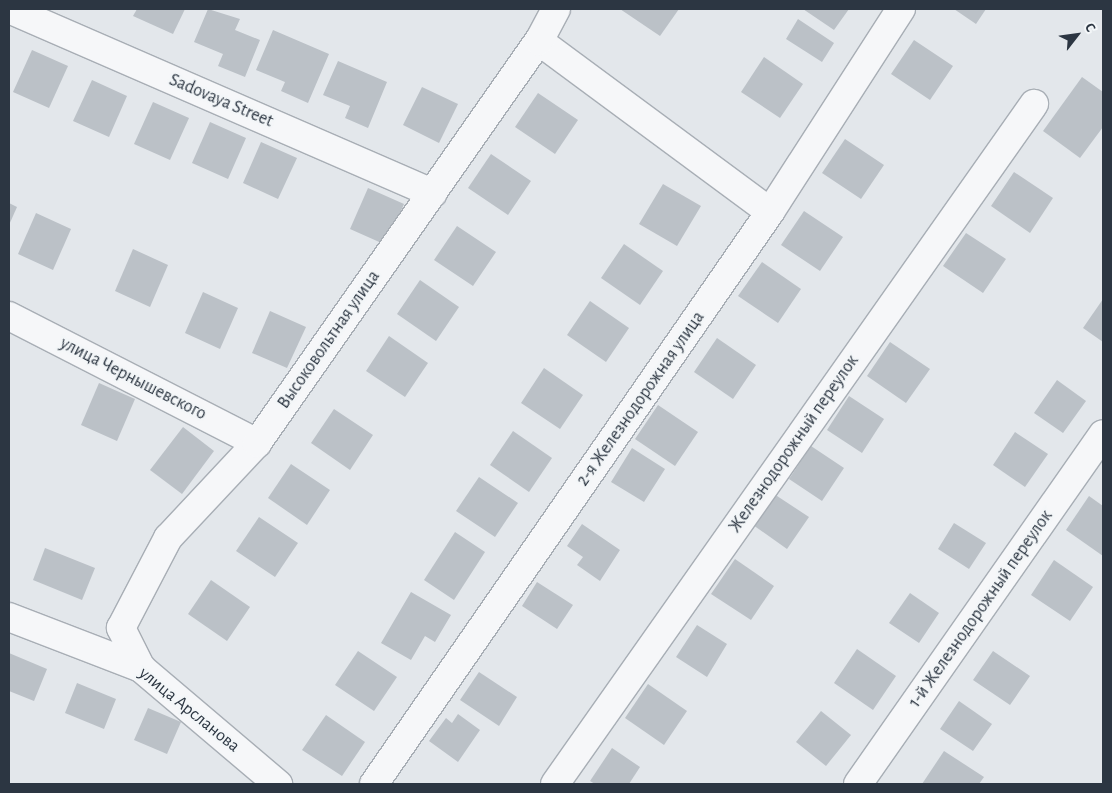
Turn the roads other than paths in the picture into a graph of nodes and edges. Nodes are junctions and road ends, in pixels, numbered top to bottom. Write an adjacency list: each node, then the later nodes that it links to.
1 (9, 9): 6 (street, Sadovaya Street)
2 (556, 9): 4 (street, Высоковольтная улица)
3 (901, 9): 7 (street, 2-я Железнодорожная улица)
4 (539, 42): 6 (street, Высоковольтная улица); 7 (street)
5 (1034, 104): 15 (street, Железнодорожный переулок)
6 (433, 193): 10 (street, Высоковольтная улица)
7 (770, 212): 14 (street, 2-я Железнодорожная улица)
8 (9, 316): 10 (street, улица Чернышевского)
9 (1103, 434): 16 (street, 1-й Железнодорожный переулок)
10 (257, 442): 12 (street, Высоковольтная улица)
11 (9, 617): 12 (street, улица Арсланова)
12 (141, 668): 13 (street, улица Арсланова)
13 (278, 784)
14 (374, 784)
15 (555, 784)
16 (858, 784)

